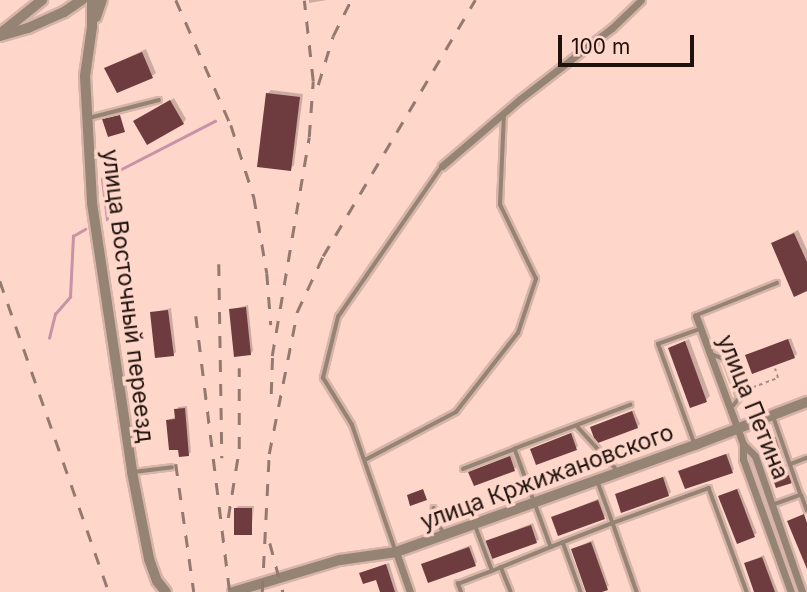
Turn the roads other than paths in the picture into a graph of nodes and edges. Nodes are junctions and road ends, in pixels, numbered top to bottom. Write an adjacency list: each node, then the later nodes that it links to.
1 (42, 0): 7 (street)
2 (82, 0): 7 (street)
3 (92, 0): 6 (street, улица Восточный переезд)
4 (102, 0): 6 (street)
5 (641, 0): 9 (street)
6 (92, 27): 10 (street, улица Восточный переезд)
7 (0, 35)
8 (159, 100): 10 (lane)
9 (504, 112): 11 (street); 26 (lane)
10 (87, 118): 30 (street, улица Восточный переезд)
11 (442, 166): 26 (lane)
12 (777, 283): 13 (lane)
13 (695, 316): 14 (street, улица Петина)
14 (700, 329): 15 (street, улица Петина); 23 (lane)
15 (709, 354): 18 (street, улица Петина); 18 (lane)
16 (807, 402): 19 (street, улица Кржижановского)
17 (631, 405): 20 (lane)
18 (730, 410): 21 (street, улица Петина)
19 (773, 416): 21 (street, улица Кржижановского); 27 (lane)
20 (577, 425): 24 (lane); 31 (lane)
21 (738, 430): 22 (street, улица Петина); 23 (street, улица Кржижановского)
22 (743, 444): 35 (street, улица Петина); 47 (street)
23 (695, 445): 31 (street, улица Кржижановского)
24 (515, 449): 29 (lane); 34 (lane)
25 (807, 458): 27 (lane)
26 (365, 460): 43 (lane)
27 (790, 464): 33 (lane)
28 (172, 467): 30 (lane)
29 (463, 469)
30 (132, 472): 48 (street, улица Восточный переезд)
31 (619, 473): 32 (street, улица Кржижановского)
32 (597, 480): 34 (street, улица Кржижановского); 38 (lane)
33 (802, 495): 35 (lane); 37 (lane)
34 (535, 503): 39 (street, улица Кржижановского); 42 (lane)
35 (772, 505): 46 (street, улица Петина)
36 (434, 508): 40 (lane)
37 (807, 510)
38 (613, 523): 41 (lane); 54 (lane); 55 (lane)
39 (474, 524): 40 (street, улица Кржижановского); 45 (lane)
40 (444, 535): 43 (street, улица Кржижановского)
41 (564, 542): 42 (lane); 53 (lane)
42 (551, 547): 44 (lane)
43 (396, 552): 49 (street, улица Кржижановского); 50 (street)
44 (501, 568): 45 (lane); 52 (lane)
45 (492, 571): 51 (lane)
46 (803, 587): 47 (street)
47 (790, 591)
48 (166, 592)
49 (233, 592)
50 (411, 592)
51 (461, 592)
52 (511, 592)
53 (581, 592)
54 (637, 592)
55 (747, 592)

